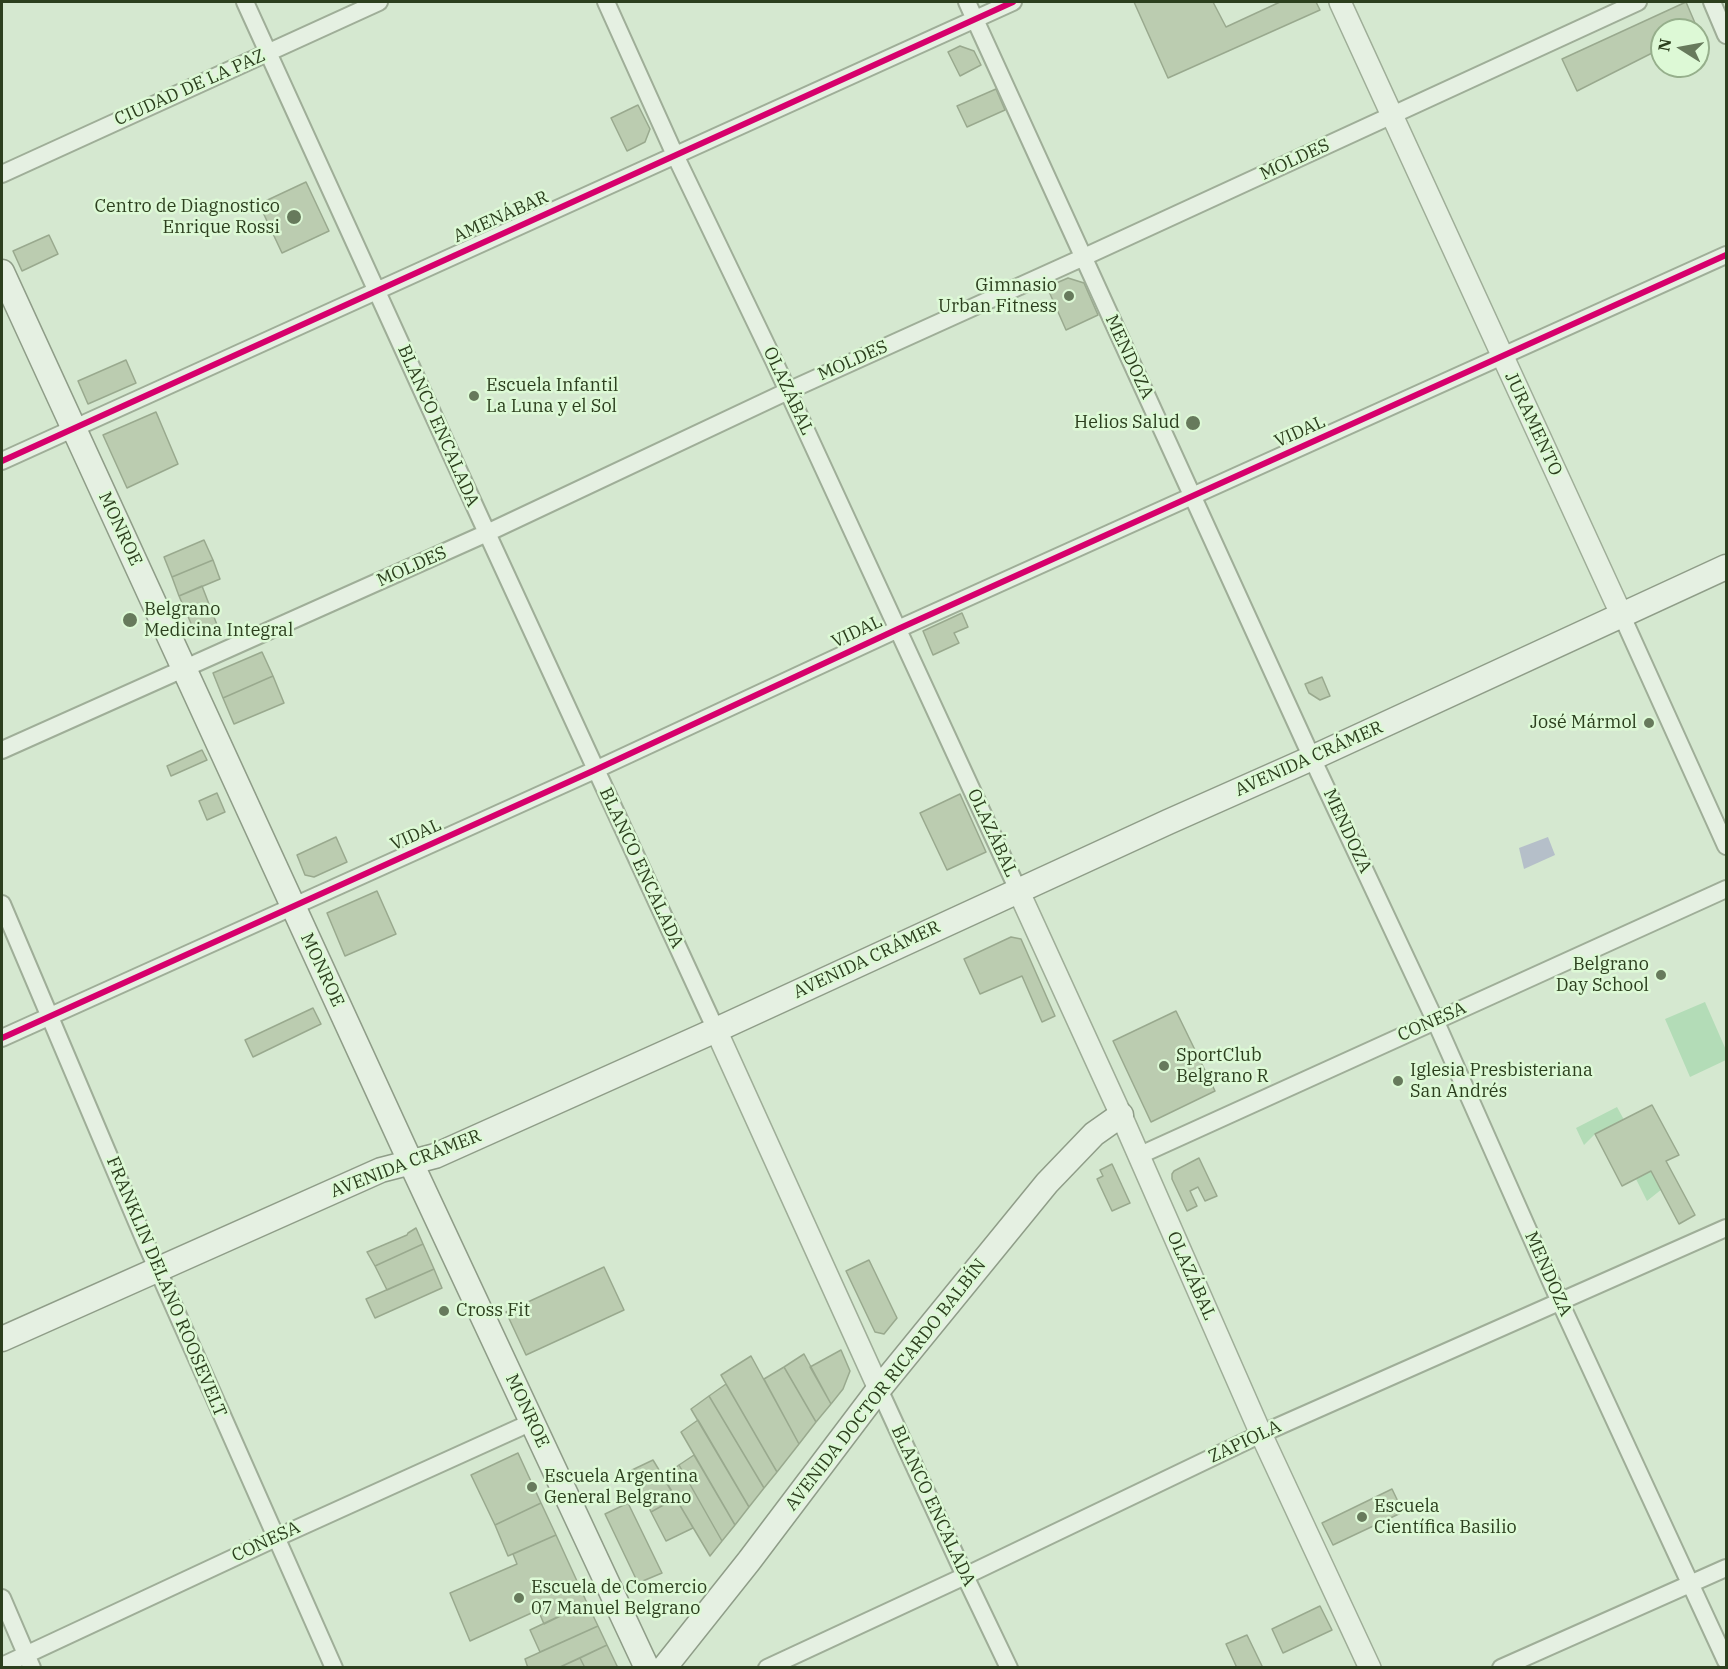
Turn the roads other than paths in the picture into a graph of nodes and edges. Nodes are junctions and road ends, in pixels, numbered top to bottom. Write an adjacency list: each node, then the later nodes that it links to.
1 (245, 2): 11 (street, BLANCO ENCALADA)
2 (379, 2): 11 (street, CIUDAD DE LA PAZ)
3 (606, 2): 13 (street, OLAZÁBAL)
4 (967, 2): 9 (street, MENDOZA)
5 (1013, 2): 9 (street, AMENÁBAR)
6 (1340, 2): 12 (street, JURAMENTO)
7 (1638, 2): 12 (street, MOLDES)
8 (1712, 2): 10 (street)
9 (975, 19): 13 (street, AMENÁBAR); 16 (street, MENDOZA)
10 (1726, 35)
11 (268, 53): 14 (street, CIUDAD DE LA PAZ); 18 (street, BLANCO ENCALADA)
12 (1392, 116): 16 (street, MOLDES); 19 (street, JURAMENTO)
13 (675, 155): 18 (street, AMENÁBAR); 20 (street, OLAZÁBAL)
14 (2, 174)
15 (1726, 255): 19 (street, VIDAL)
16 (1084, 257): 20 (street, MOLDES); 23 (street, MENDOZA)
17 (2, 272): 21 (main road, MONROE)
18 (376, 290): 21 (street, AMENÁBAR); 24 (street, BLANCO ENCALADA)
19 (1503, 357): 23 (street, VIDAL); 26 (street, JURAMENTO)
20 (788, 391): 24 (street, MOLDES); 27 (street, OLAZÁBAL)
21 (74, 429): 22 (street, AMENÁBAR); 28 (main road, MONROE)
22 (2, 461)
23 (1194, 497): 27 (street, VIDAL); 30 (street, MENDOZA)
24 (487, 533): 28 (street, MOLDES); 31 (street, BLANCO ENCALADA)
25 (1726, 567): 26 (main road, AVENIDA CRÁMER)
26 (1622, 616): 30 (main road, AVENIDA CRÁMER); 32 (street, JURAMENTO)
27 (898, 629): 31 (street, VIDAL); 34 (street, OLAZÁBAL)
28 (184, 669): 29 (street, MOLDES); 36 (main road, MONROE)
29 (2, 750)
30 (1312, 758): 34 (main road, AVENIDA CRÁMER); 38 (street, MENDOZA)
31 (595, 770): 36 (street, VIDAL); 39 (street, BLANCO ENCALADA)
32 (1726, 846)
33 (1726, 889): 38 (street, CONESA)
34 (1018, 890): 39 (main road, AVENIDA CRÁMER); 41 (street, OLAZÁBAL)
35 (2, 904): 37 (street, FRANKLIN DELANO ROOSEVELT)
36 (293, 906): 37 (street, VIDAL); 43 (main road, MONROE)
37 (50, 1016): 40 (street, VIDAL); 45 (street, FRANKLIN DELANO ROOSEVELT)
38 (1436, 1020): 42 (street, CONESA); 46 (street, MENDOZA)
39 (716, 1030): 43 (main road, AVENIDA CRÁMER); 48 (street, BLANCO ENCALADA)
40 (2, 1038)
41 (1121, 1116): 42 (street, OLAZÁBAL); 48 (main road, AVENIDA DOCTOR RICARDO BALBÍN)
42 (1138, 1156): 50 (street, OLAZÁBAL)
43 (411, 1163): 45 (main road, AVENIDA CRÁMER); 49 (main road, MONROE)
44 (1726, 1228): 46 (street, ZAPIOLA)
45 (158, 1269): 47 (main road, AVENIDA CRÁMER); 51 (street, FRANKLIN DELANO ROOSEVELT)
46 (1560, 1302): 50 (street, ZAPIOLA); 54 (street, MENDOZA)
47 (2, 1339)
48 (879, 1389): 53 (street, BLANCO ENCALADA); 61 (main road, AVENIDA DOCTOR RICARDO BALBÍN)
49 (532, 1422): 51 (street, CONESA); 60 (main road, MONROE)
50 (1261, 1434): 53 (street, ZAPIOLA); 64 (street, OLAZÁBAL)
51 (276, 1538): 56 (street, CONESA); 59 (street, FRANKLIN DELANO ROOSEVELT)
52 (1726, 1568): 54 (street)
53 (965, 1576): 62 (street, ZAPIOLA); 63 (street, BLANCO ENCALADA)
54 (1691, 1584): 57 (street, MENDOZA); 65 (street)
55 (2, 1598): 56 (street)
56 (29, 1661): 58 (street, CONESA)
57 (1726, 1661)
58 (2, 1666)
59 (334, 1668)
60 (647, 1668)
61 (664, 1668)
62 (767, 1668)
63 (1009, 1668)
64 (1370, 1668)
65 (1501, 1668)

